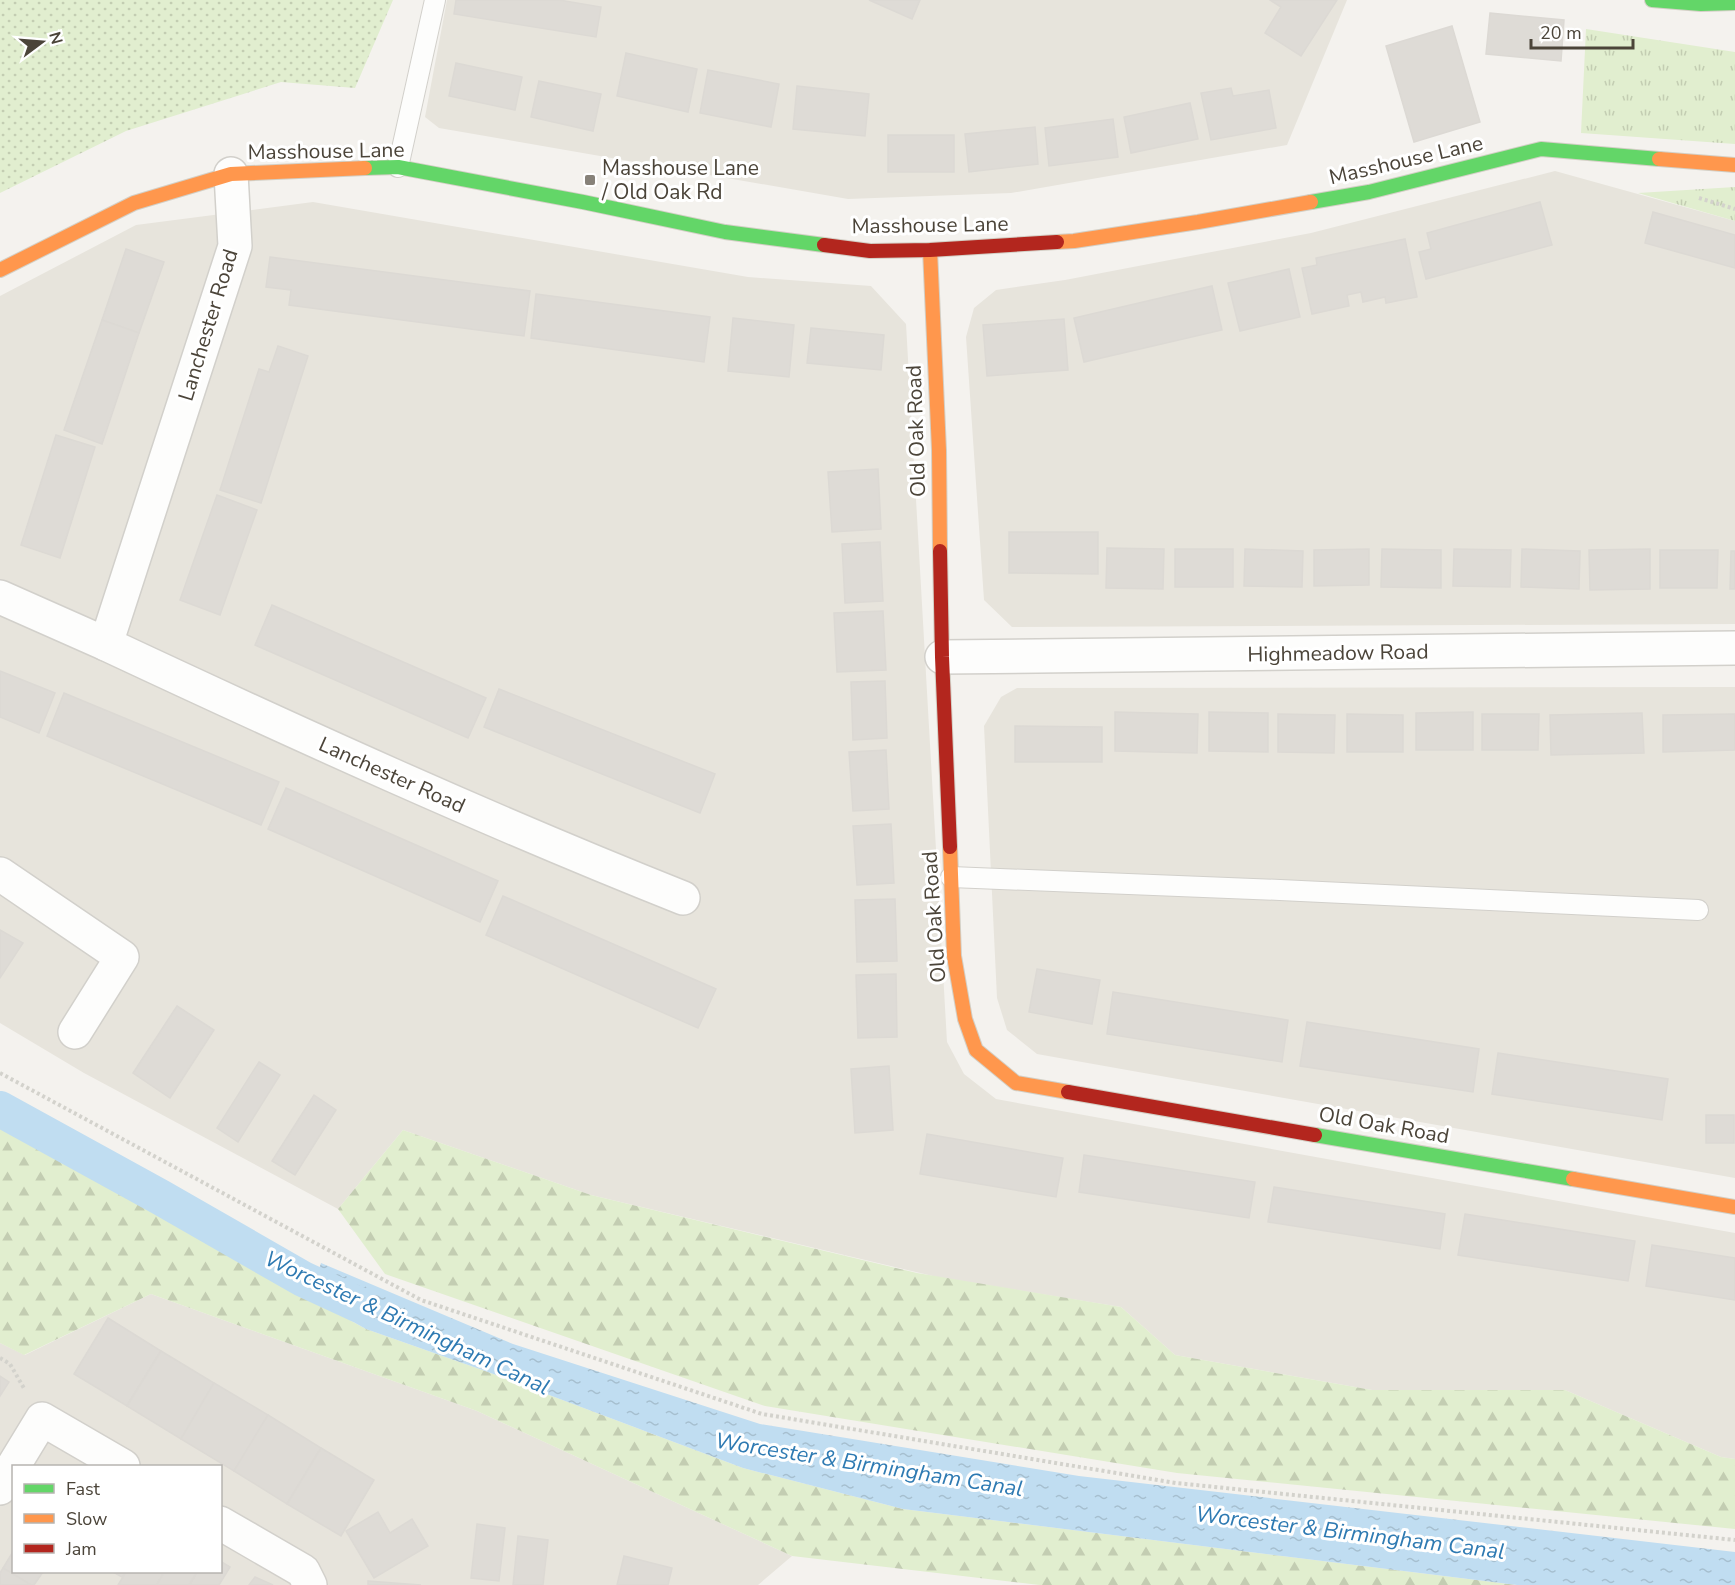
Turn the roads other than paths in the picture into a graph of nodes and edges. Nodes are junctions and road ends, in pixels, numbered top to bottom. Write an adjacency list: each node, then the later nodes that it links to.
1 (435, 0): 7 (lane)
2 (1652, 0): 4 (main road)
3 (1735, 3): 4 (main road)
4 (1701, 4): 5 (main road)
5 (1735, 15)
6 (1735, 165): 9 (main road, Masshouse Lane)
7 (398, 167): 8 (main road, Masshouse Lane); 9 (main road, Masshouse Lane)
8 (231, 174): 10 (main road, Masshouse Lane); 12 (street, Lanchester Road)
9 (930, 250): 14 (main road, Old Oak Road)
10 (0, 270)
11 (0, 597): 12 (street, Lanchester Road)
12 (106, 644): 17 (street, Lanchester Road)
13 (1735, 648): 14 (street, Highmeadow Road)
14 (942, 657): 16 (main road, Old Oak Road)
15 (0, 874): 19 (street)
16 (951, 877): 18 (lane); 20 (main road, Old Oak Road)
17 (682, 898)
18 (1698, 910)
19 (75, 1032)
20 (1735, 1208)
21 (14, 1465): 22 (street)
22 (120, 1465)
23 (12, 1468): 24 (street)
24 (0, 1488)
25 (222, 1524): 26 (street)
26 (310, 1585)

